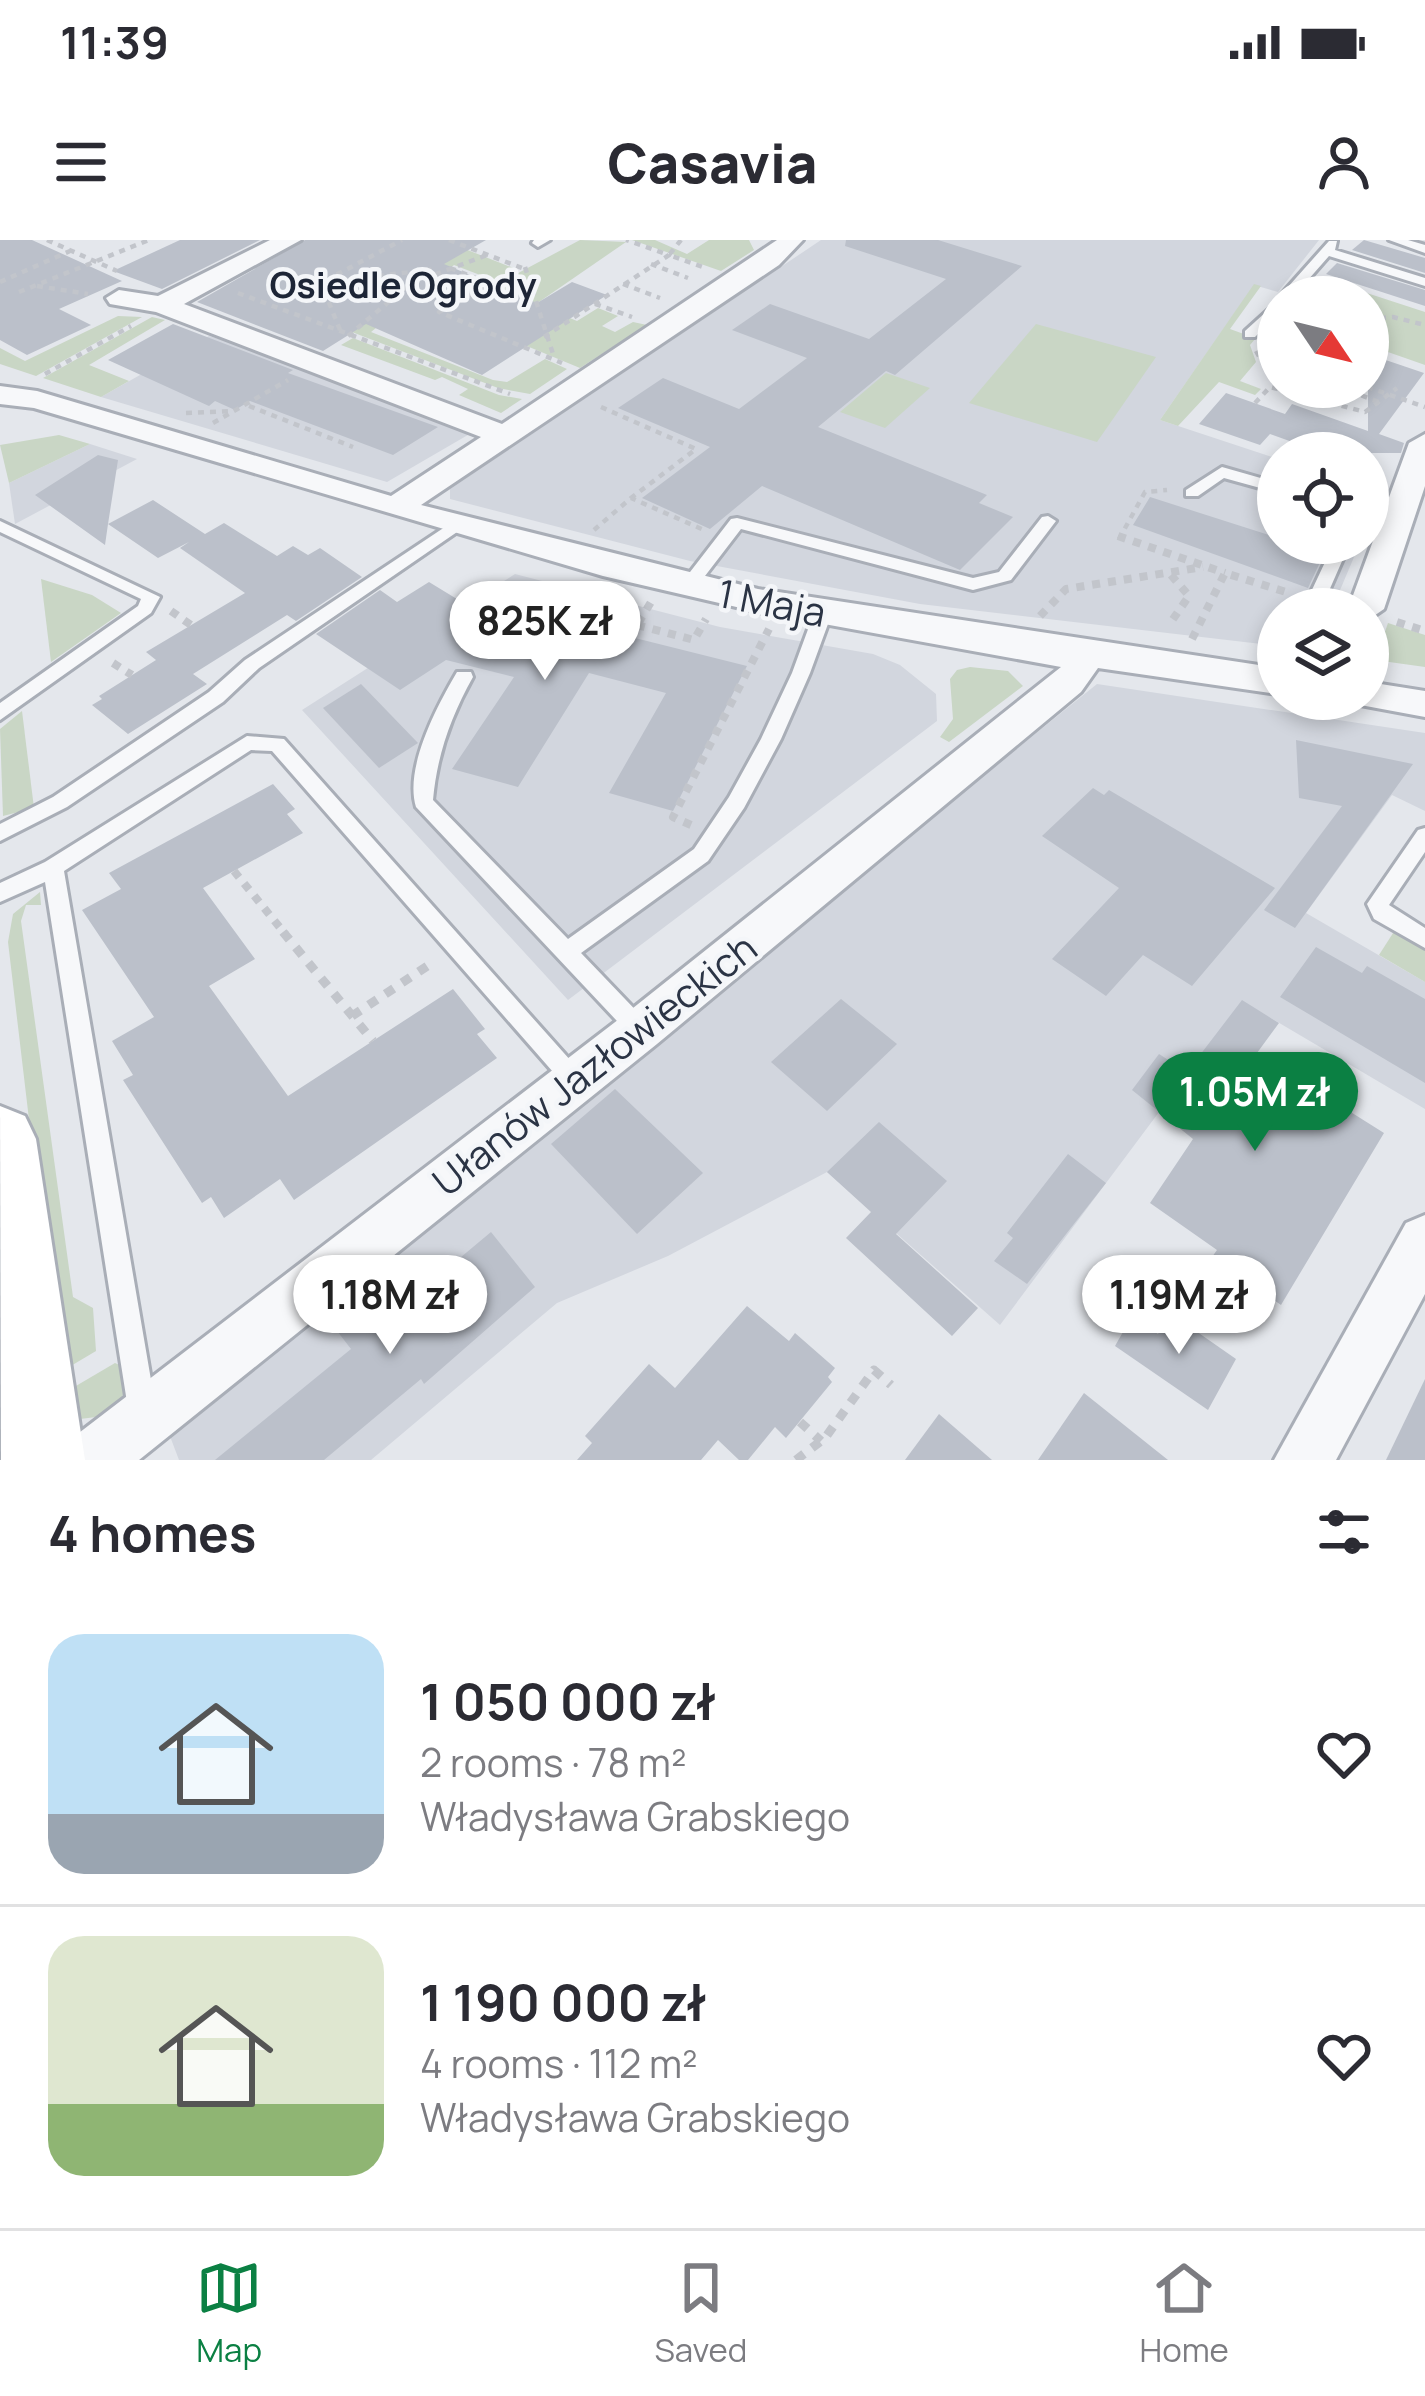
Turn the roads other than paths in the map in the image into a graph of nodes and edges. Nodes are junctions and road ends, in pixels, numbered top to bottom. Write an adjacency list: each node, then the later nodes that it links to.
1 (289, 240): 9 (street)
2 (790, 240): 13 (street)
3 (1395, 240): 5 (lane)
4 (1332, 246): 6 (lane); 7 (lane)
5 (1425, 249)
6 (1305, 276)
7 (1425, 282)
8 (118, 285): 9 (street)
9 (162, 305): 13 (street)
10 (1257, 327): 11 (lane)
11 (1250, 334)
12 (0, 394): 17 (street, 1 Maja)
13 (504, 435): 17 (street)
14 (1424, 443): 21 (street)
15 (1257, 482): 16 (lane)
16 (1192, 493)
17 (394, 508): 20 (street, 1 Maja)
18 (1048, 521): 22 (lane)
19 (0, 526): 29 (lane)
20 (454, 526): 22 (street, 1 Maja); 30 (lane)
21 (1382, 588)
22 (698, 600): 23 (street, 1 Maja)
23 (824, 613): 24 (street, 1 Maja); 35 (lane)
24 (1080, 655): 26 (street, 1 Maja); 36 (street, Ułanów Jazłowieckich)
25 (464, 677): 35 (lane)
26 (1257, 679)
27 (1389, 698): 28 (street)
28 (1425, 704)
29 (0, 712)
30 (0, 833)
31 (1425, 836): 34 (lane)
32 (53, 868): 33 (lane); 37 (lane); 40 (lane)
33 (0, 893)
34 (1425, 939)
35 (565, 953): 36 (lane)
36 (640, 1030): 37 (street, Ułanów Jazłowieckich)
37 (575, 1080): 40 (street, Ułanów Jazłowieckich)
38 (0, 1139): 41 (main road)
39 (1425, 1241): 43 (street)
40 (143, 1416): 42 (street, Ułanów Jazłowieckich)
41 (43, 1460)
42 (92, 1460)
43 (1304, 1460)

